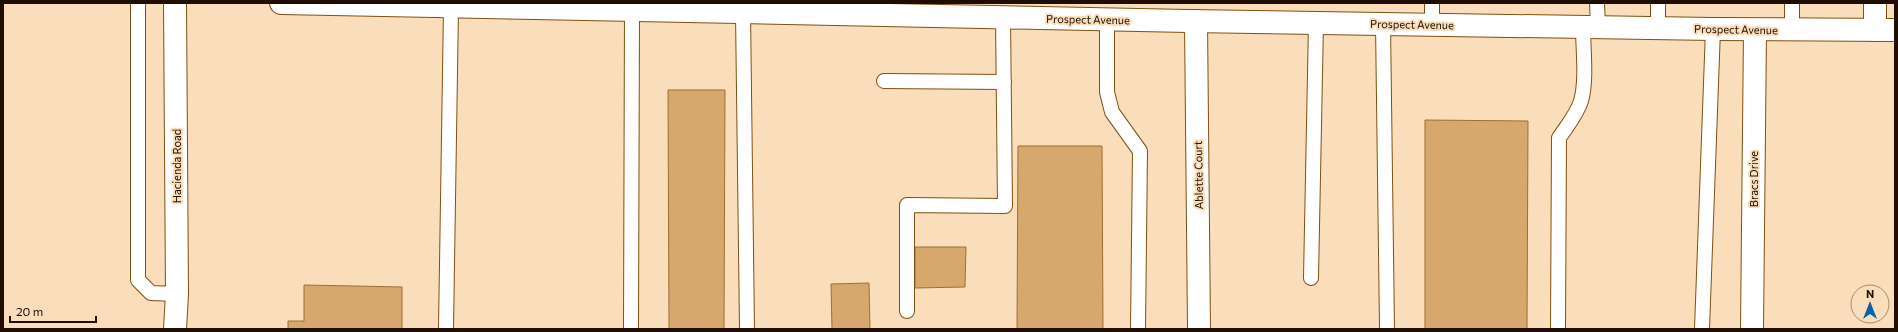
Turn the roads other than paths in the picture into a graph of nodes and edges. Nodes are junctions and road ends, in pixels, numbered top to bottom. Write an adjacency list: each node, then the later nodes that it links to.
1 (138, 3): 31 (lane)
2 (175, 3): 31 (main road, Hacienda Road)
3 (281, 3): 9 (main road, Prospect Avenue)
4 (1432, 3): 21 (lane)
5 (1597, 3): 22 (lane)
6 (1658, 3): 23 (lane)
7 (1792, 3): 26 (lane)
8 (1875, 3): 27 (main road)
9 (349, 4): 11 (main road, Prospect Avenue)
10 (565, 6): 11 (main road, Prospect Avenue); 14 (main road, Prospect Avenue)
11 (451, 7): 34 (lane)
12 (780, 8): 13 (main road, Prospect Avenue); 15 (main road, Prospect Avenue)
13 (912, 9): 16 (main road, Prospect Avenue)
14 (632, 10): 15 (main road, Prospect Avenue); 35 (lane)
15 (743, 12): 36 (lane)
16 (1003, 17): 17 (main road, Prospect Avenue); 29 (lane)
17 (1107, 19): 18 (main road, Prospect Avenue); 37 (lane)
18 (1196, 21): 19 (main road, Prospect Avenue); 38 (main road, Ablette Court)
19 (1316, 22): 20 (main road, Prospect Avenue); 30 (lane)
20 (1383, 24): 21 (main road, Prospect Avenue); 39 (lane)
21 (1432, 24): 22 (main road, Prospect Avenue)
22 (1590, 27): 23 (main road, Prospect Avenue); 40 (lane)
23 (1658, 28): 24 (main road, Prospect Avenue)
24 (1713, 29): 25 (main road, Prospect Avenue); 41 (lane)
25 (1754, 30): 26 (main road, Prospect Avenue); 42 (main road, Bracs Drive)
26 (1792, 30): 27 (main road, Prospect Avenue)
27 (1885, 30)
28 (884, 82): 29 (lane)
29 (1004, 82): 32 (lane)
30 (1311, 278)
31 (177, 294): 33 (main road, Hacienda Road)
32 (907, 311)
33 (175, 329)
34 (446, 329)
35 (631, 329)
36 (747, 329)
37 (1138, 329)
38 (1199, 329)
39 (1387, 329)
40 (1558, 329)
41 (1702, 329)
42 (1752, 329)

